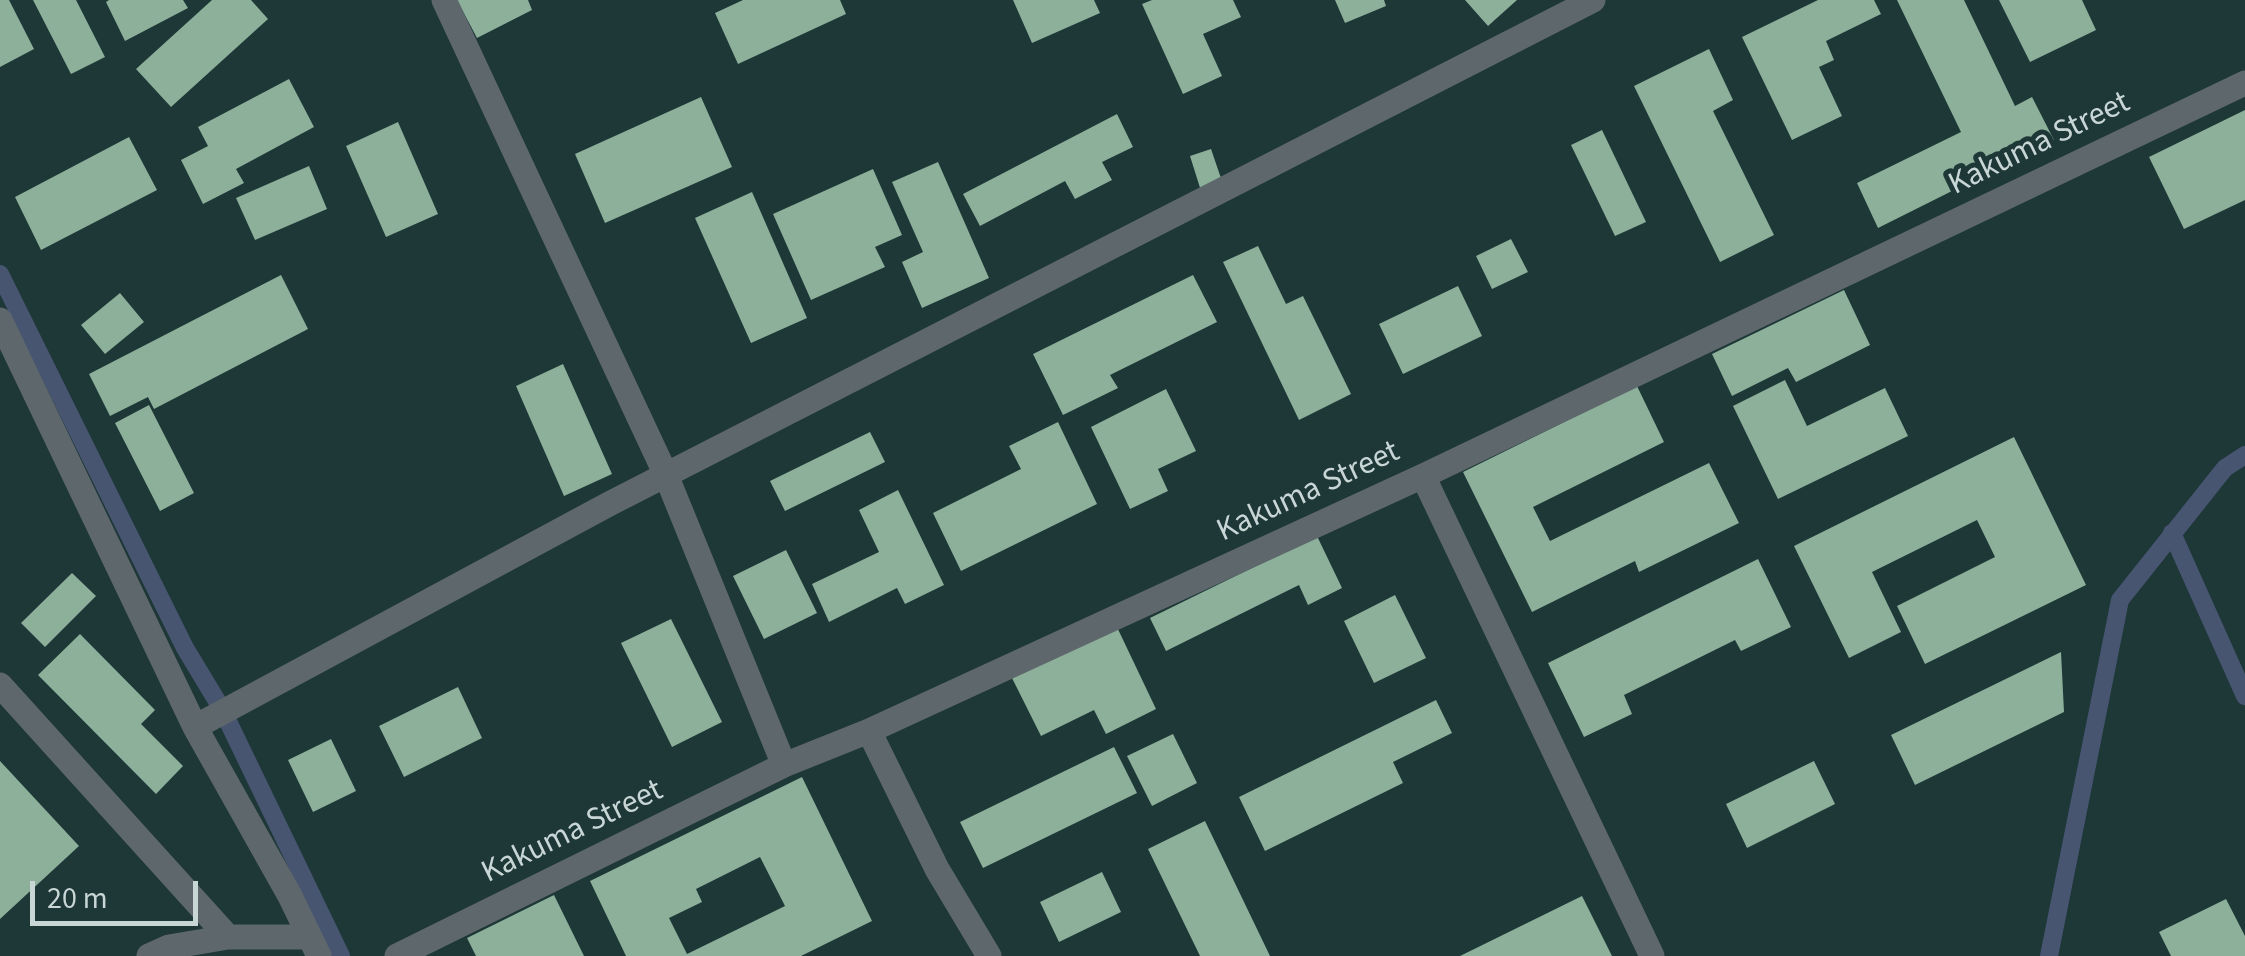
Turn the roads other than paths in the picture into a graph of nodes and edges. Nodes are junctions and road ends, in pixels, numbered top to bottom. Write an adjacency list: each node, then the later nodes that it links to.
1 (444, 0): 7 (street)
2 (1593, 0): 7 (street)
3 (2245, 83): 8 (street, Kakuma Street)
4 (0, 320): 6 (street)
5 (0, 376): 6 (street)
6 (31, 384): 10 (street)
7 (666, 475): 10 (street); 12 (street)
8 (1423, 476): 11 (street, Kakuma Street); 18 (street)
9 (0, 684): 13 (street)
10 (195, 727): 14 (street)
11 (869, 731): 12 (street, Kakuma Street); 17 (street)
12 (784, 765): 16 (street, Kakuma Street)
13 (228, 937): 14 (street); 15 (street)
14 (314, 946)
15 (149, 956)
16 (398, 956)
17 (989, 956)
18 (1652, 956)

